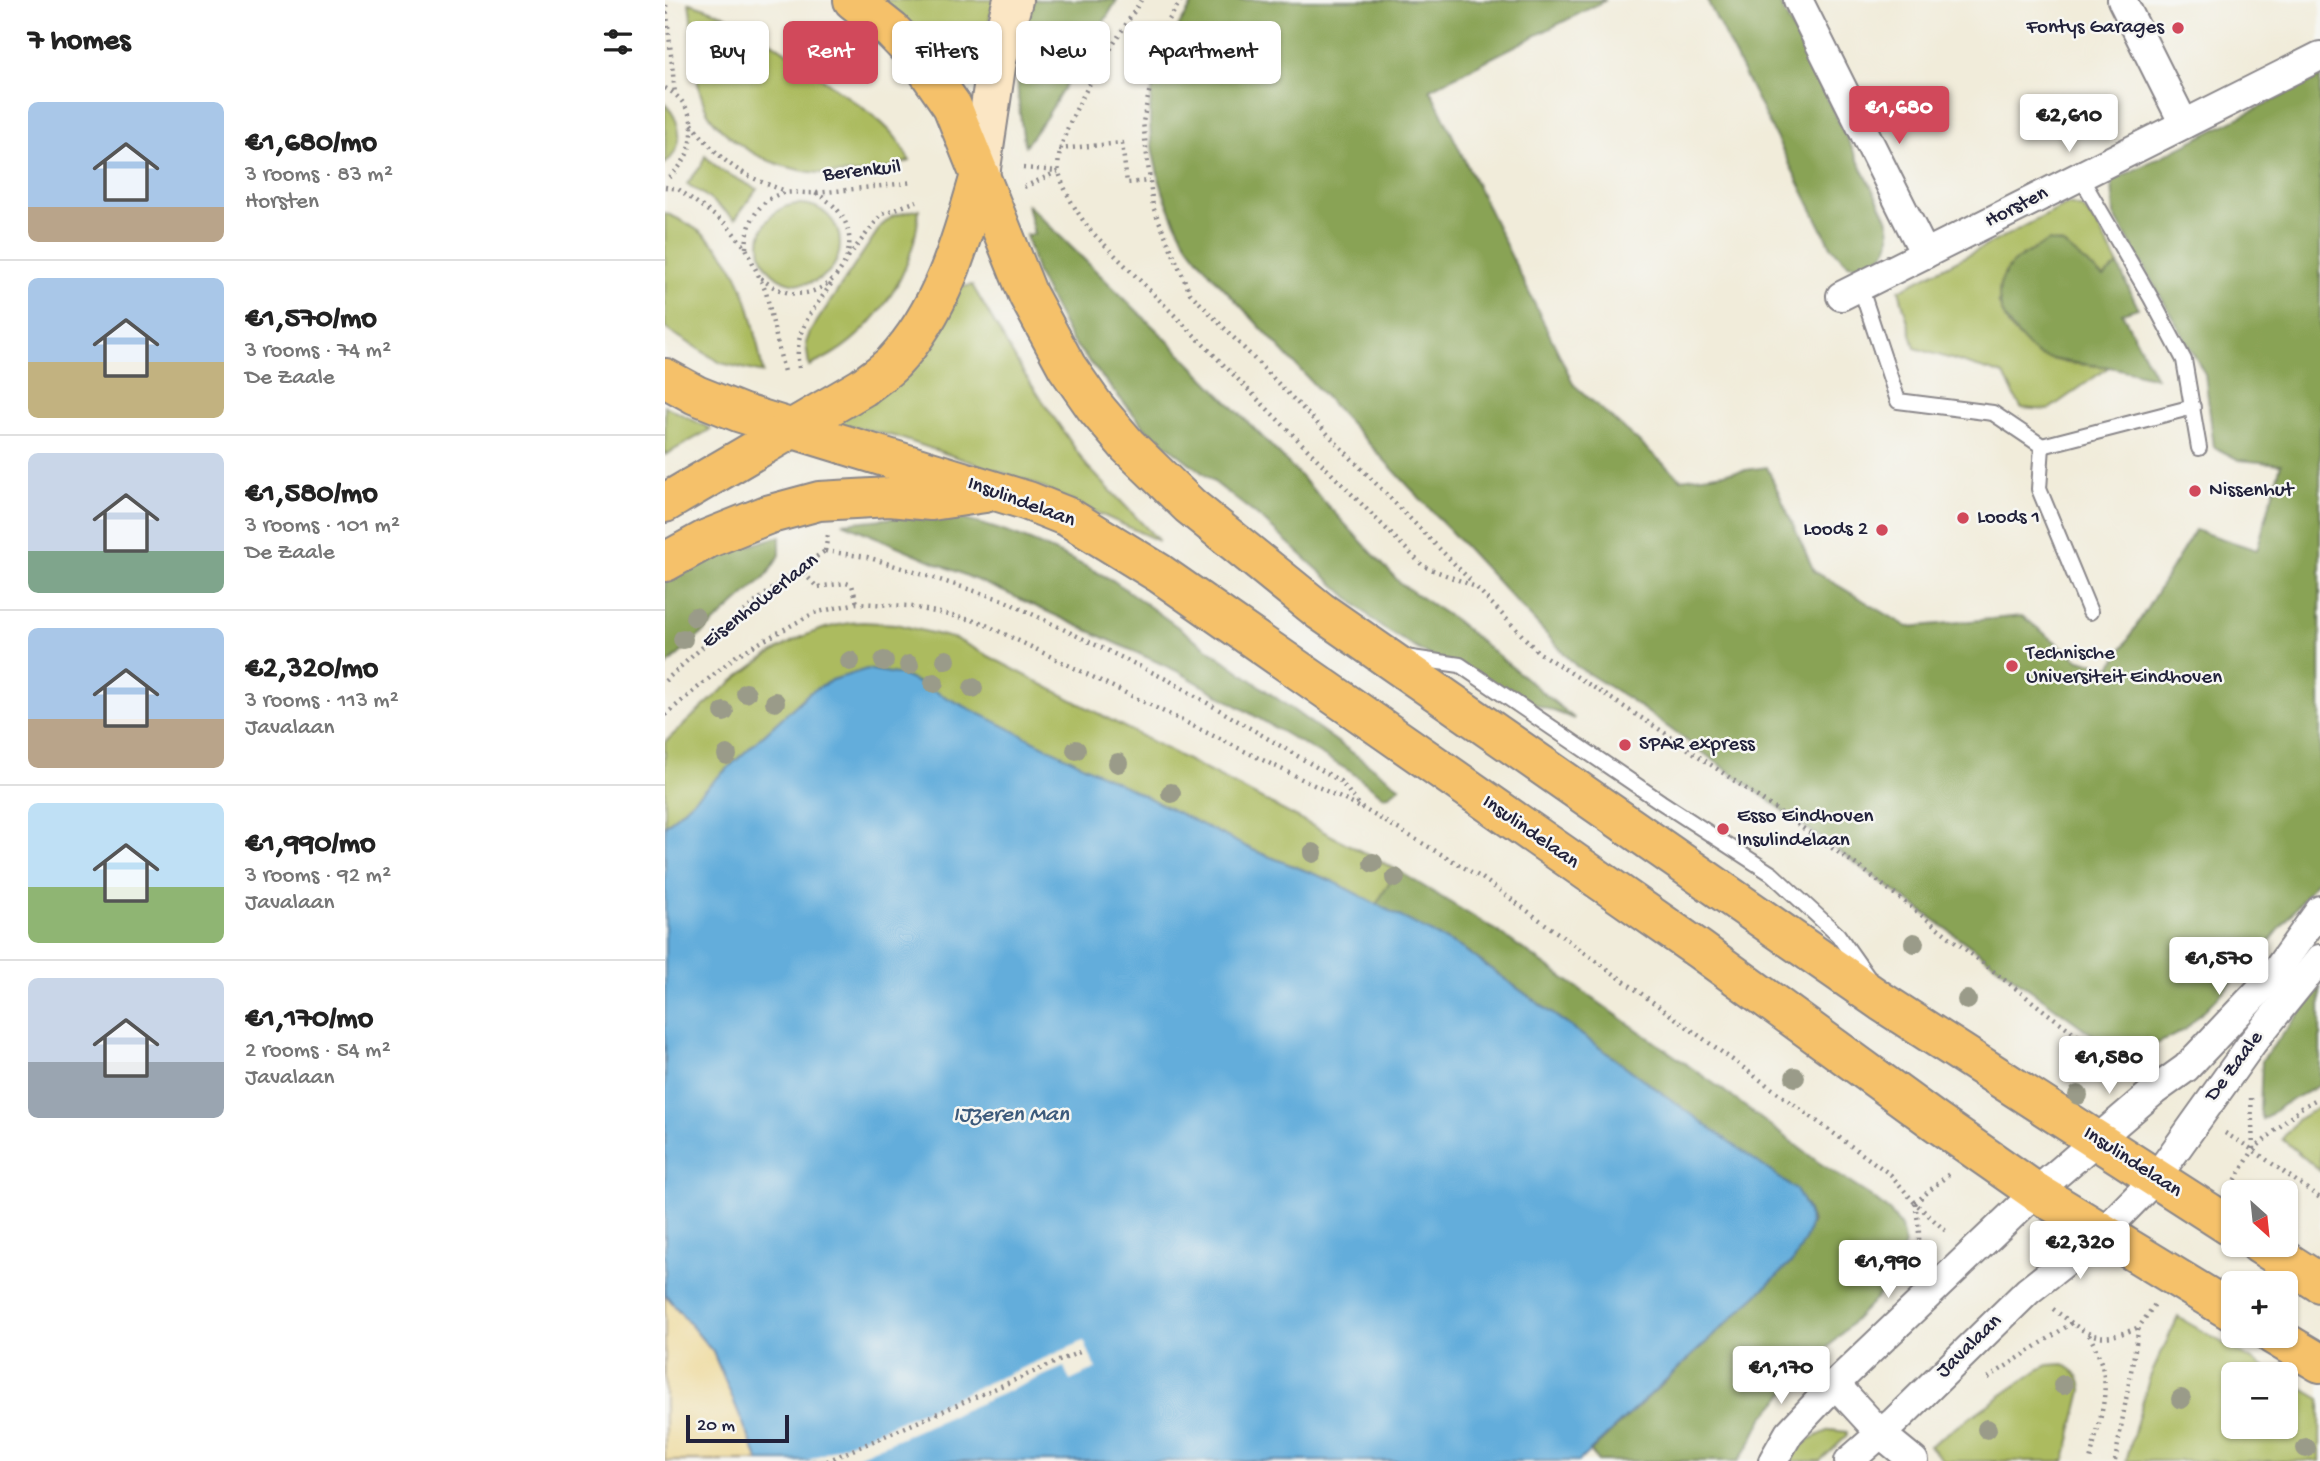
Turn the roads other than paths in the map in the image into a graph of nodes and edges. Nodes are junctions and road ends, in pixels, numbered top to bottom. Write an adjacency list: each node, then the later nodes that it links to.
1 (853, 0): 7 (main road, Insulindelaan)
2 (1013, 0): 7 (main road)
3 (1798, 0): 9 (street)
4 (2122, 0): 6 (street)
5 (2320, 56): 6 (street, Horsten)
6 (2185, 124): 8 (street, Horsten)
7 (980, 174): 13 (main road); 22 (main road, Insulindelaan)
8 (2080, 176): 9 (street, Horsten); 12 (lane)
9 (1926, 254): 10 (street, Horsten)
10 (1851, 291): 14 (lane)
11 (665, 378): 13 (main road, Insulindelaan)
12 (2193, 407): 14 (lane); 15 (lane)
13 (790, 429): 16 (main road, Insulindelaan); 17 (main road)
14 (2042, 446): 19 (lane)
15 (2199, 448)
16 (997, 491): 18 (main road); 24 (main road, Insulindelaan)
17 (665, 503)
18 (665, 562)
19 (2090, 612)
20 (2320, 910): 22 (street, De Zaale)
21 (2320, 959): 23 (street, De Zaale)
22 (2095, 1139): 23 (main road, Insulindelaan); 24 (street)
23 (2155, 1179): 25 (main road, Insulindelaan); 26 (street, Javalaan)
24 (2036, 1192): 26 (main road, Insulindelaan); 32 (street)
25 (2221, 1220)
26 (2102, 1233): 29 (main road, Insulindelaan); 33 (street, Javalaan)
27 (2279, 1257): 28 (main road)
28 (2320, 1283)
29 (2221, 1304)
30 (2295, 1348): 31 (main road)
31 (2320, 1363)
32 (1835, 1384): 33 (street); 34 (street)
33 (1881, 1434): 35 (street, Javalaan); 36 (street)
34 (1773, 1461)
35 (1849, 1461)
36 (1914, 1461)

